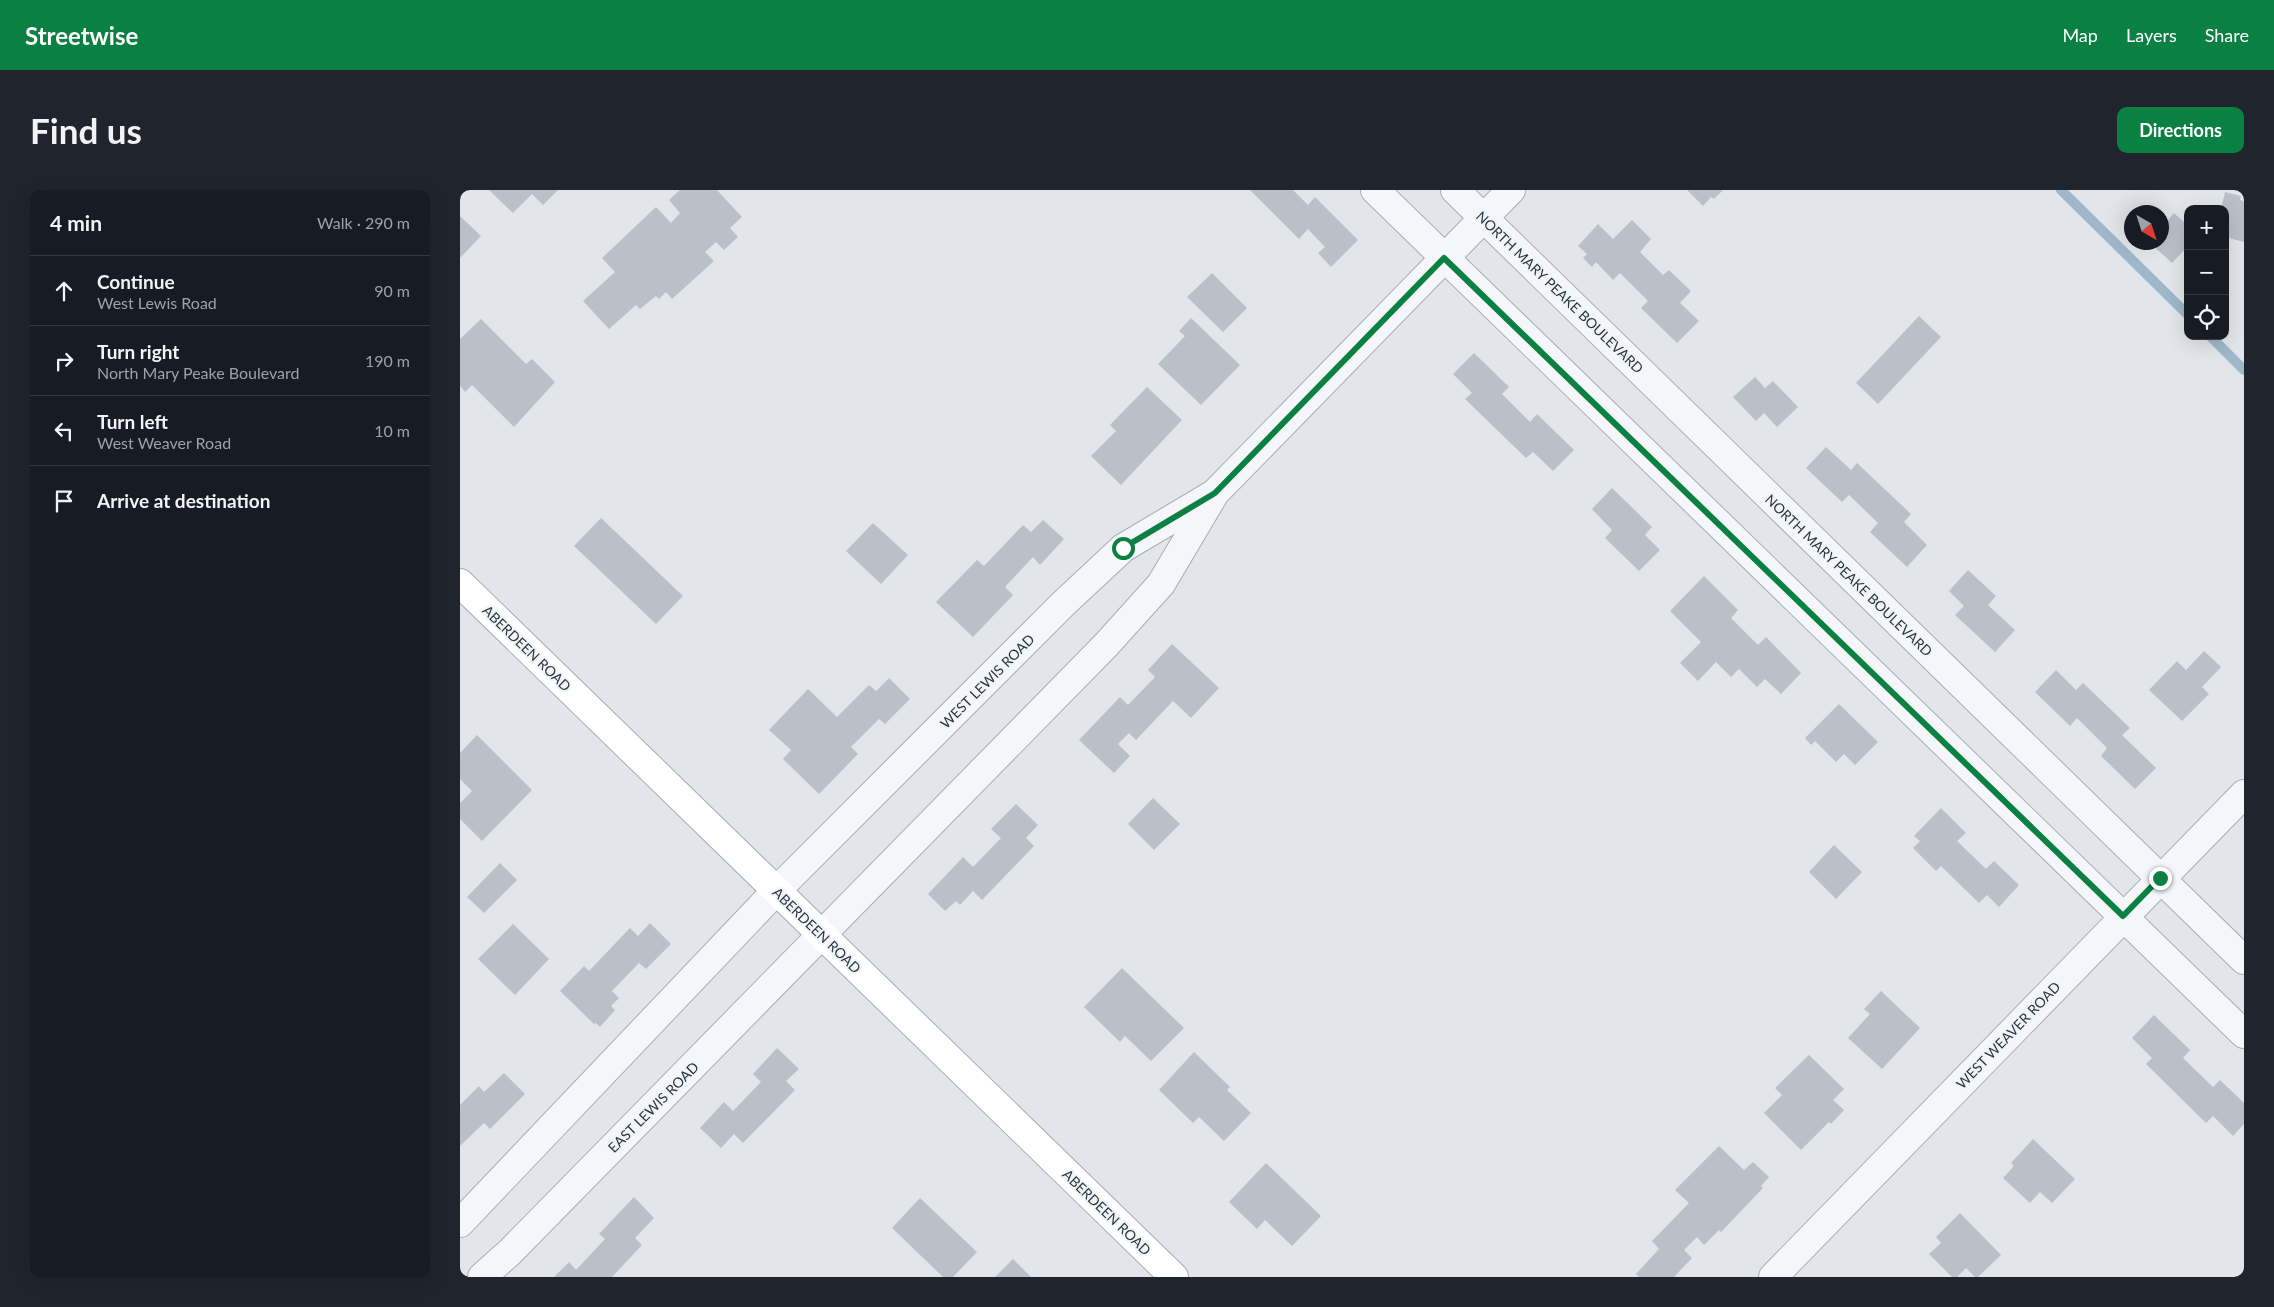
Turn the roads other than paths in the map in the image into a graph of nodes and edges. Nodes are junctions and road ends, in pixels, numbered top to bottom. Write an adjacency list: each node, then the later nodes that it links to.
1 (1375, 190): 5 (street)
2 (1455, 190): 4 (street, NORTH MARY PEAKE BOULEVARD)
3 (1511, 190): 4 (street, WEST LEWIS ROAD)
4 (1484, 218): 5 (street, WEST LEWIS ROAD); 9 (street, NORTH MARY PEAKE BOULEVARD)
5 (1444, 258): 6 (street, WEST LEWIS ROAD); 11 (street)
6 (1215, 493): 10 (street, WEST LEWIS ROAD); 12 (street, WEST LEWIS ROAD)
7 (460, 583): 10 (main road, ABERDEEN ROAD)
8 (2244, 794): 9 (street, WEST WEAVER ROAD)
9 (2160, 878): 11 (street, WEST WEAVER ROAD); 13 (street, NORTH MARY PEAKE BOULEVARD)
10 (776, 890): 12 (main road, ABERDEEN ROAD); 15 (street)
11 (2123, 916): 14 (street); 18 (street, WEST WEAVER ROAD)
12 (823, 935): 16 (street, EAST LEWIS ROAD); 17 (main road, ABERDEEN ROAD)
13 (2244, 960)
14 (2244, 1034)
15 (460, 1223)
16 (482, 1277)
17 (1174, 1277)
18 (1773, 1277)

